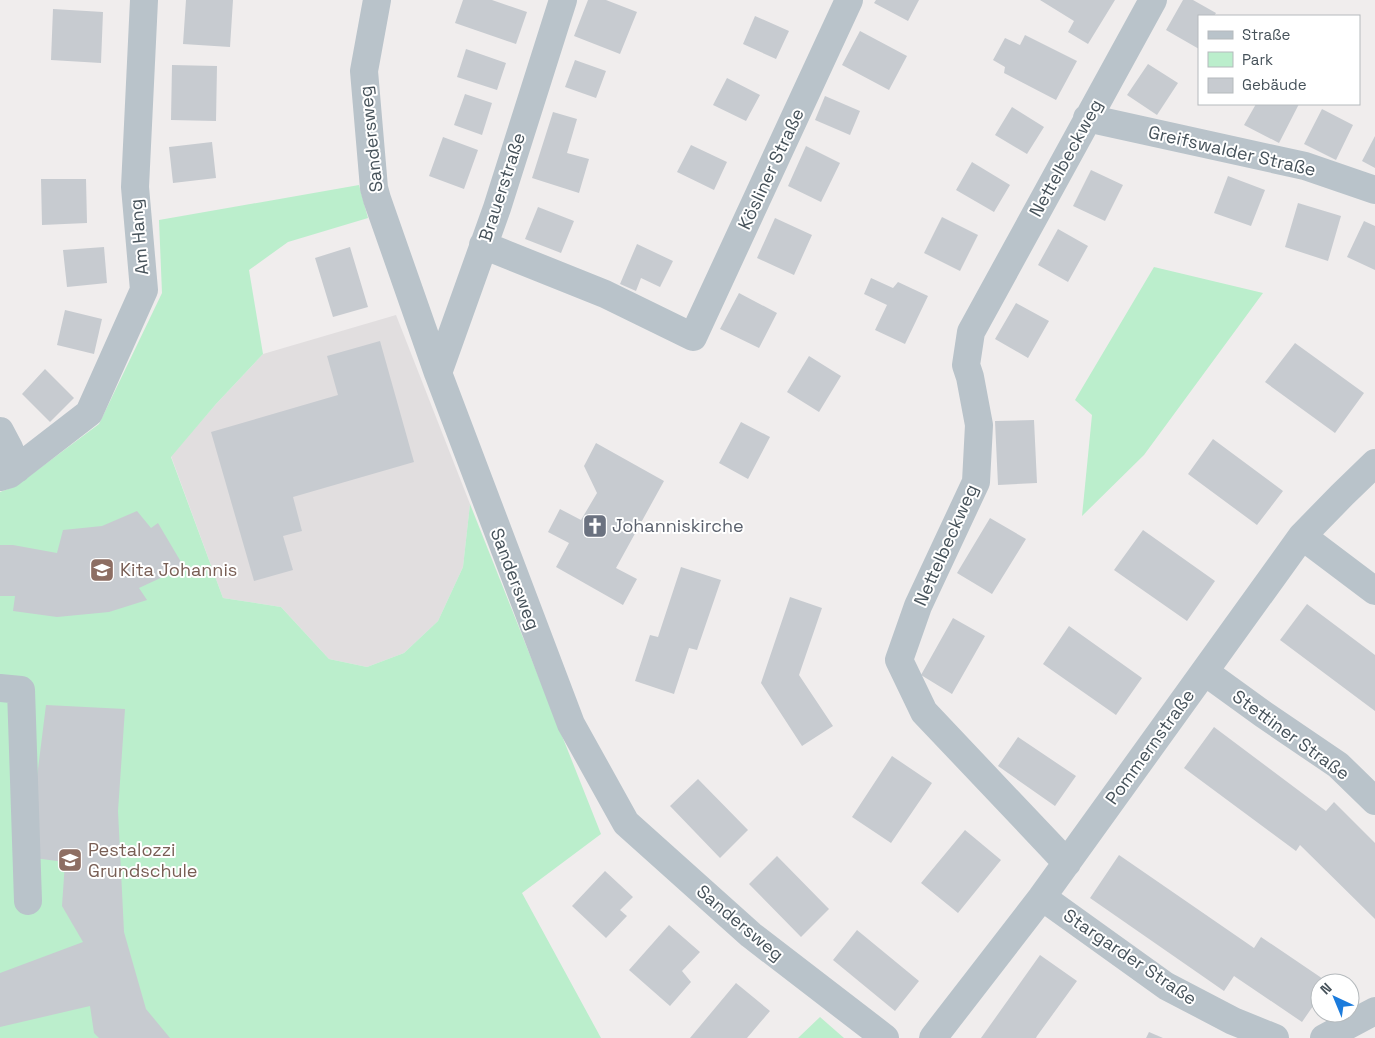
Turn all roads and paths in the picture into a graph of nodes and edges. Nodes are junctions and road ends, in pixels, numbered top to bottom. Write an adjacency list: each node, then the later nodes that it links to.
1 (144, 0): 12 (street, Am Hang)
2 (377, 0): 9 (street, Sandersweg)
3 (563, 0): 8 (street, Brauerstraße)
4 (849, 0): 8 (street, Kösliner Straße)
5 (1152, 0): 6 (street, Nettelbeckweg)
6 (1087, 118): 7 (street, Greifswalder Straße); 18 (street, Nettelbeckweg)
7 (1375, 190)
8 (484, 244): 9 (street, Brauerstraße)
9 (438, 373): 22 (street, Sandersweg)
10 (0, 431): 12 (street)
11 (1375, 463): 13 (street, Pommernstraße)
12 (8, 473)
13 (1302, 536): 14 (street); 15 (street, Pommernstraße)
14 (1375, 591)
15 (1204, 672): 17 (street, Stettiner Straße); 18 (street, Pommernstraße)
16 (0, 688): 20 (street)
17 (1375, 801)
18 (1067, 863): 19 (street, Pommernstraße)
19 (1042, 897): 23 (street, Pommernstraße); 24 (street, Stargarder Straße)
20 (28, 900)
21 (1375, 1011): 25 (street)
22 (885, 1038)
23 (933, 1038)
24 (1275, 1038)
25 (1324, 1038)

